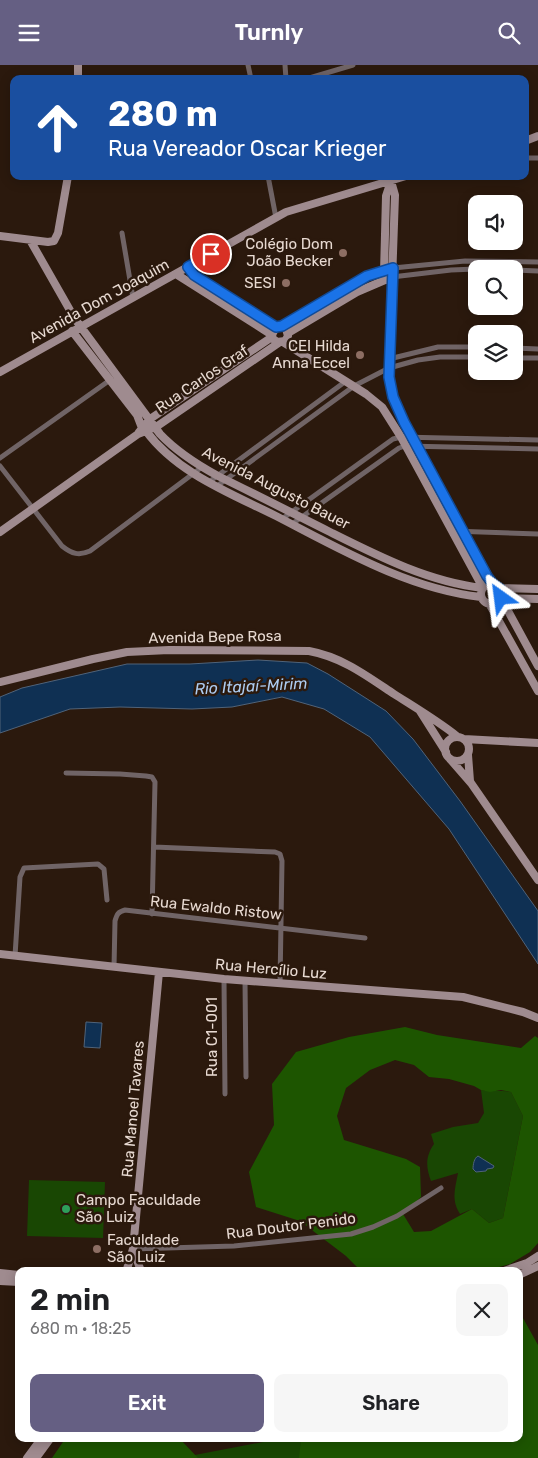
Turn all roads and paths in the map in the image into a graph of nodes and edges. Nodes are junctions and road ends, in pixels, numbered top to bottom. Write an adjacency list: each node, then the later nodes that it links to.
1 (353, 65): 2 (street)
2 (319, 75)
3 (67, 180): 10 (main road)
4 (269, 180): 7 (street)
5 (394, 180): 6 (main road, Avenida Dom Joaquim)
6 (391, 181): 7 (main road, Avenida Dom Joaquim); 15 (main road); 17 (main road)
7 (276, 218): 14 (main road, Avenida Dom Joaquim)
8 (122, 233): 23 (street)
9 (0, 236): 10 (main road)
10 (30, 240): 26 (main road, Avenida Augusto Bauer)
11 (465, 261): 12 (street); 15 (street); 16 (street)
12 (532, 262): 13 (street); 19 (street)
13 (538, 262)
14 (188, 267): 21 (main road, Avenida Dom Joaquim); 28 (main road)
15 (393, 268): 17 (main road, Rua Carlos Graf); 22 (main road)
16 (465, 269): 22 (street)
17 (384, 270): 22 (main road); 24 (main road, Rua Carlos Graf)
18 (523, 270): 19 (street)
19 (532, 271): 20 (street)
20 (538, 271)
21 (176, 274): 23 (main road, Avenida Dom Joaquim); 28 (main road)
22 (388, 278): 25 (main road); 37 (main road)
23 (133, 297): 26 (main road, Avenida Dom Joaquim)
24 (331, 297): 25 (main road); 28 (main road, Rua Carlos Graf)
25 (336, 305): 29 (main road)
26 (81, 327): 27 (main road, Avenida Dom Joaquim); 41 (main road, Avenida Augusto Bauer)
27 (72, 331): 39 (main road, Avenida Dom Joaquim); 41 (main road, Avenida Augusto Bauer)
28 (276, 331): 29 (main road); 30 (main road); 40 (main road, Rua Carlos Graf)
29 (288, 333): 30 (main road)
30 (281, 342): 42 (main road); 43 (main road, Rua Carlos Graf)
31 (466, 347): 34 (street); 37 (street)
32 (525, 348): 33 (street); 35 (street)
33 (538, 349)
34 (466, 357): 38 (street)
35 (524, 358): 36 (street)
36 (538, 358)
37 (389, 359): 38 (main road)
38 (389, 368): 44 (street); 54 (main road)
39 (0, 372)
40 (217, 374): 43 (main road); 45 (main road, Rua Carlos Graf)
41 (114, 377): 49 (main road, Avenida Augusto Bauer); 51 (main road, Avenida Augusto Bauer); 62 (street)
42 (346, 381): 44 (main road); 47 (street)
43 (222, 382): 46 (main road, Rua Carlos Graf)
44 (354, 386): 48 (street); 53 (main road)
45 (176, 401): 46 (main road); 49 (main road, Rua Carlos Graf)
46 (182, 409): 50 (main road, Rua Carlos Graf)
47 (304, 412): 48 (street); 52 (street)
48 (309, 418): 57 (street)
49 (150, 419): 50 (main road, Avenida Augusto Bauer); 51 (main road, Rua Carlos Graf)
50 (156, 427): 51 (main road, Rua Carlos Graf); 64 (main road, Avenida Augusto Bauer)
51 (142, 431): 66 (main road, Avenida Augusto Bauer); 72 (main road, Rua Carlos Graf)
52 (270, 437): 57 (street); 67 (street)
53 (401, 437): 54 (street); 58 (main road); 65 (street)
54 (413, 437): 55 (street); 59 (main road)
55 (498, 439): 56 (street); 60 (street)
56 (538, 441)
57 (276, 443): 68 (street)
58 (405, 446): 59 (street); 69 (street); 77 (main road)
59 (418, 447): 60 (street); 79 (main road)
60 (498, 448): 61 (street)
61 (538, 449)
62 (0, 458)
63 (0, 466): 72 (street)
64 (202, 467): 66 (street); 67 (main road, Avenida Augusto Bauer)
65 (347, 472): 69 (street); 73 (street)
66 (194, 474): 70 (main road, Avenida Augusto Bauer); 72 (street)
67 (218, 475): 68 (main road, Avenida Augusto Bauer); 70 (street)
68 (226, 480): 71 (street); 73 (main road, Avenida Augusto Bauer)
69 (353, 481): 74 (street)
70 (209, 482): 71 (main road, Avenida Augusto Bauer)
71 (217, 486): 75 (main road, Avenida Augusto Bauer)
72 (32, 508): 78 (main road, Rua Carlos Graf)
73 (291, 513): 74 (main road, Avenida Augusto Bauer); 75 (street)
74 (302, 518): 76 (street); 81 (main road, Avenida Augusto Bauer)
75 (282, 519): 76 (main road, Avenida Augusto Bauer)
76 (292, 524): 82 (main road, Avenida Augusto Bauer)
77 (451, 531): 79 (street); 84 (main road)
78 (0, 532)
79 (463, 532): 80 (street); 87 (main road)
80 (538, 534)
81 (362, 548): 82 (main road); 83 (main road, Avenida Augusto Bauer)
82 (358, 557): 85 (main road, Avenida Augusto Bauer)
83 (411, 569): 85 (main road); 86 (main road, Avenida Augusto Bauer)
84 (473, 569): 86 (main road); 88 (main road)
85 (408, 578): 90 (main road, Avenida Augusto Bauer)
86 (461, 585): 88 (main road, Avenida Augusto Bauer)
87 (496, 586): 88 (main road); 89 (main road); 91 (main road)
88 (483, 588): 90 (main road)
89 (538, 589)
90 (481, 597): 93 (main road)
91 (501, 598): 92 (main road); 93 (main road); 95 (main road)
92 (538, 599)
93 (490, 605): 94 (main road)
94 (526, 667): 95 (street); 97 (main road)
95 (538, 667)
96 (0, 683): 98 (main road, Avenida Bepe Rosa)
97 (538, 691)
98 (418, 709): 99 (main road, Avenida Bepe Rosa); 103 (main road, Avenida Bepe Rosa)
99 (461, 738): 100 (main road); 102 (main road); 103 (main road)
100 (492, 740): 101 (main road); 102 (main road)
101 (538, 743)
102 (468, 753): 103 (main road); 105 (main road)
103 (448, 756): 105 (main road, Avenida Bepe Rosa)
104 (66, 773): 106 (street)
105 (471, 783): 107 (main road, Avenida Bepe Rosa)
106 (154, 847): 109 (street); 110 (street)
107 (538, 879)
108 (107, 900): 113 (street)
109 (152, 914): 110 (street, Rua Ewaldo Ristow); 114 (street, Rua Ewaldo Ristow)
110 (281, 928): 111 (street, Rua Ewaldo Ristow); 118 (street)
111 (366, 938)
112 (0, 954): 113 (main road, Rua Hercílio Luz)
113 (15, 956): 114 (main road, Rua Hercílio Luz)
114 (114, 967): 115 (main road, Rua Hercílio Luz)
115 (159, 972): 116 (main road, Rua Hercílio Luz); 123 (main road, Rua Manoel Tavares)
116 (224, 979): 117 (main road, Rua Hercílio Luz); 121 (street, Rua C1-001)
117 (244, 981): 118 (main road, Rua Hercílio Luz); 120 (street)
118 (280, 984): 119 (main road, Rua Hercílio Luz)
119 (538, 1018)
120 (246, 1077)
121 (225, 1094)
122 (441, 1188): 123 (street, Rua Doutor Penido)
123 (133, 1249): 126 (main road, Rua Manoel Tavares); 127 (main road, Rua Manoel Tavares)
124 (538, 1257): 128 (main road)
125 (538, 1266): 130 (main road)
126 (126, 1267)
127 (140, 1267)
128 (516, 1267)
129 (0, 1273): 131 (main road)
130 (523, 1273)
131 (15, 1275)
132 (0, 1281): 133 (main road)
133 (15, 1282)
134 (39, 1442): 136 (main road)
135 (48, 1442): 137 (main road)
136 (27, 1458)
137 (36, 1458)

